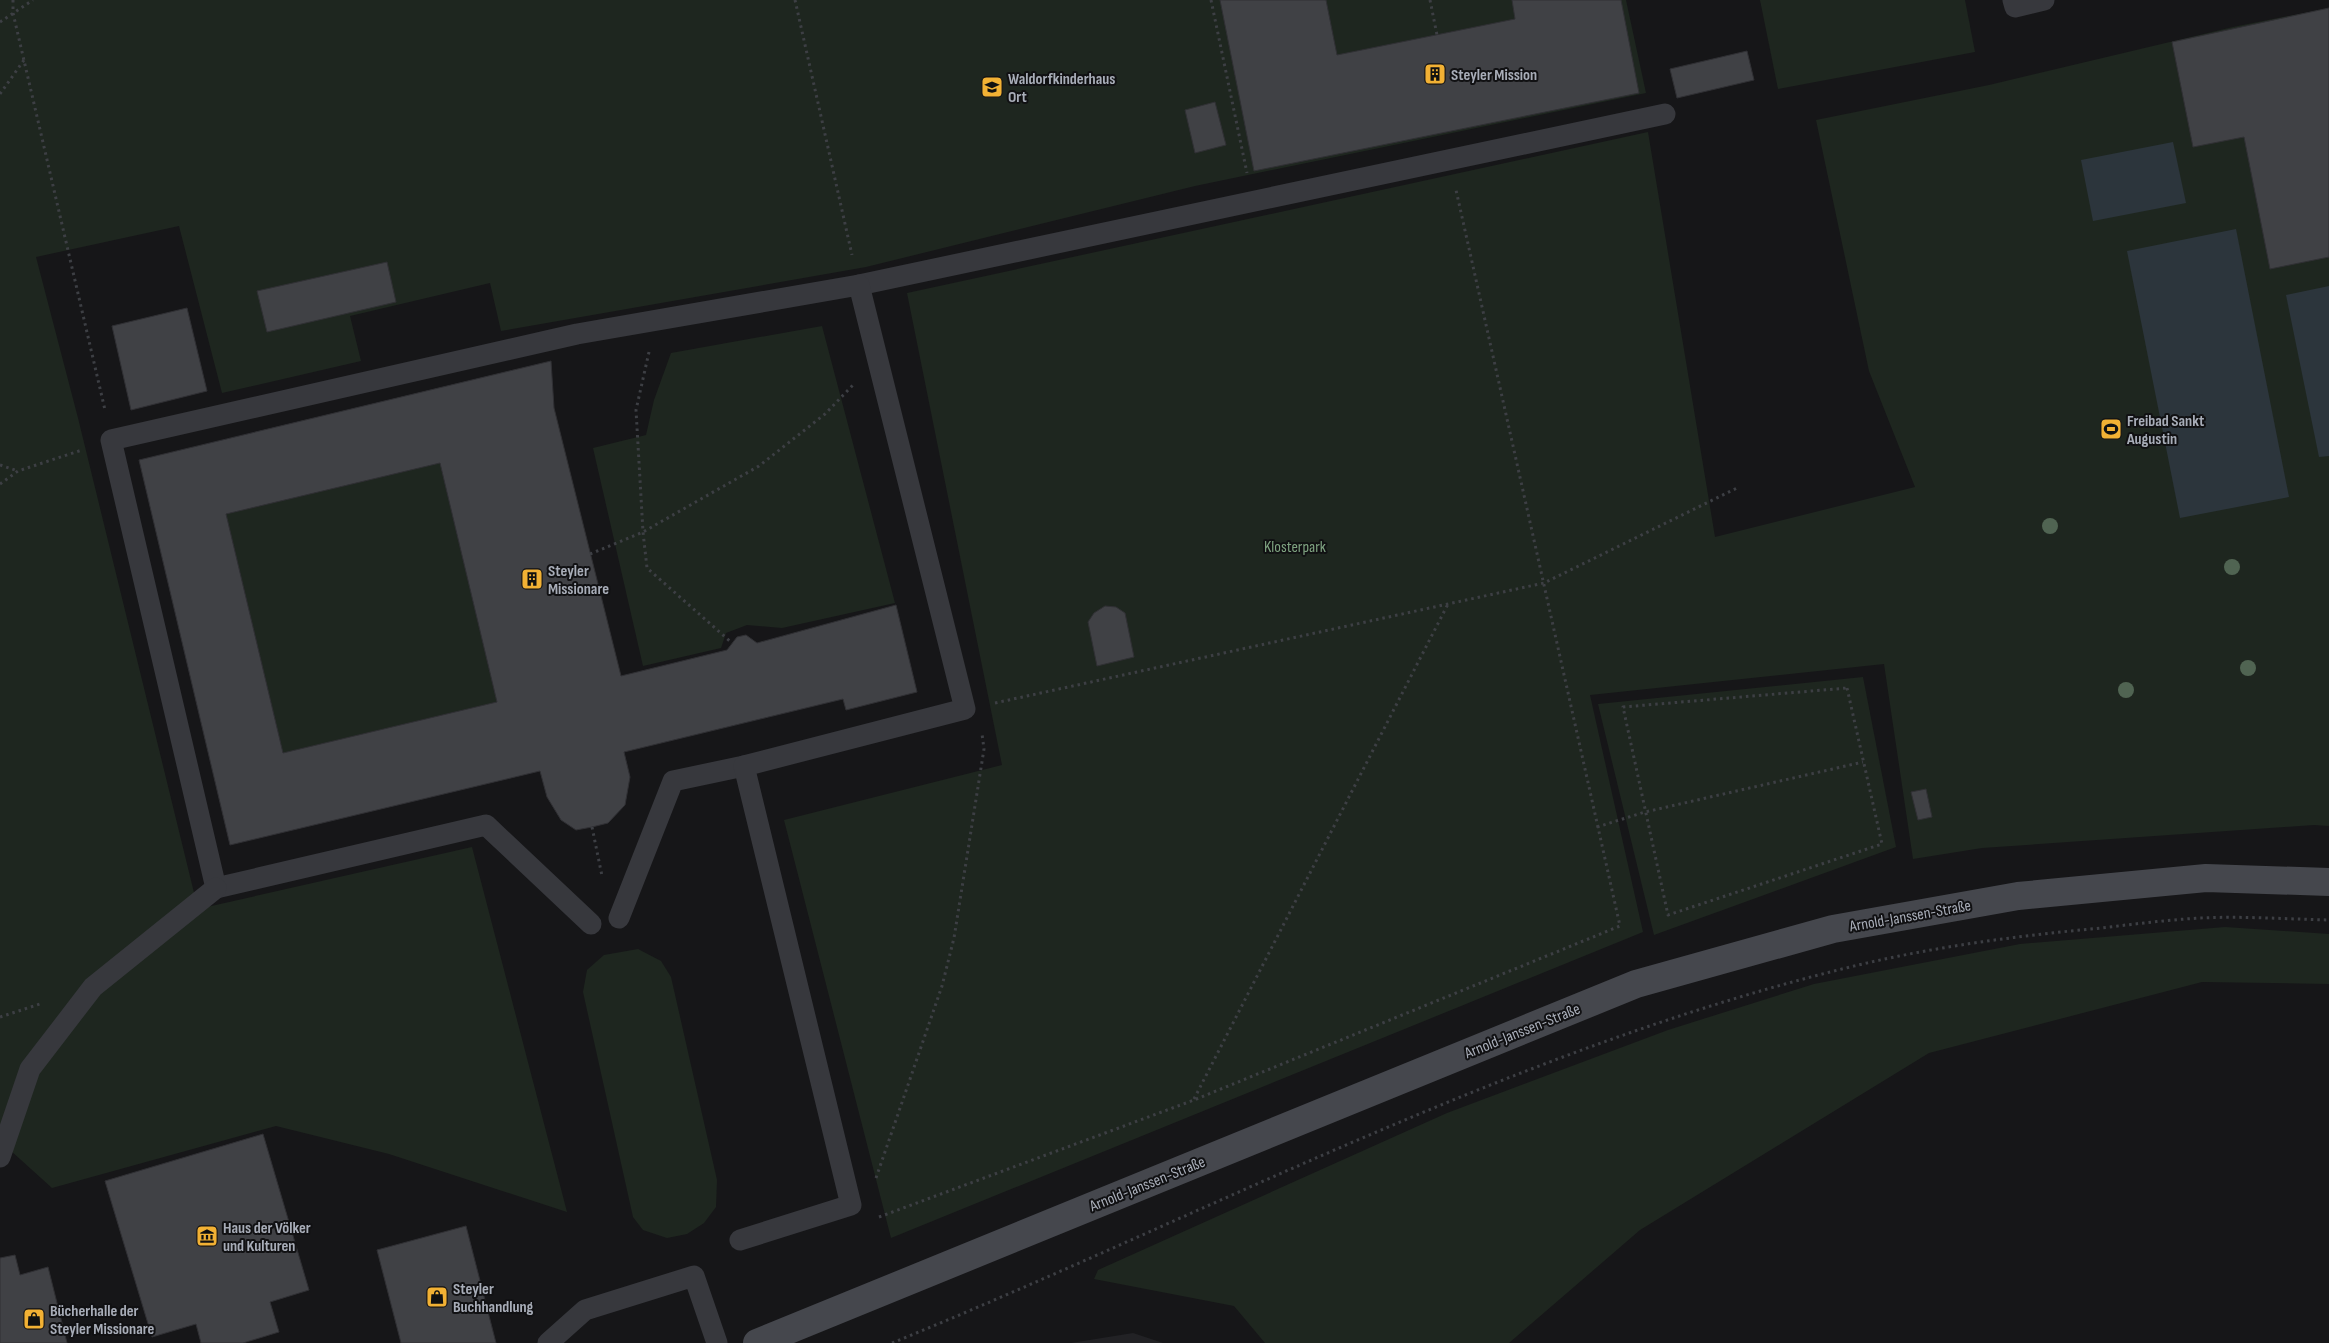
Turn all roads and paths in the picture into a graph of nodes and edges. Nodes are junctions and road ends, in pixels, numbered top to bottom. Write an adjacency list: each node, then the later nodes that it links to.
1 (13, 0): 8 (path)
2 (33, 0): 8 (path)
3 (795, 0): 16 (path)
4 (1211, 0): 15 (path)
5 (1430, 0): 10 (path)
6 (2013, 0): 7 (lane)
7 (2044, 0)
8 (13, 13): 9 (path); 11 (path)
9 (0, 22)
10 (1437, 35)
11 (24, 60): 12 (path); 19 (path)
12 (0, 94)
13 (1665, 114): 14 (lane)
14 (1449, 159): 15 (lane); 26 (path)
15 (1252, 201): 16 (lane)
16 (859, 285): 17 (lane); 18 (lane)
17 (656, 320): 19 (lane); 24 (path)
18 (877, 359): 24 (path); 29 (lane)
19 (111, 440): 21 (path); 37 (lane)
20 (0, 465): 21 (path)
21 (18, 471): 22 (path)
22 (0, 484)
23 (1737, 488): 26 (path)
24 (643, 532): 25 (path); 28 (path)
25 (590, 554)
26 (1544, 583): 27 (path); 34 (path)
27 (1448, 604): 29 (path); 41 (path)
28 (732, 643)
29 (972, 708): 31 (lane); 43 (path)
30 (1863, 762): 32 (path); 32 (path); 32 (path)
31 (744, 766): 38 (lane); 43 (lane)
32 (1645, 812): 34 (path)
33 (592, 827): 35 (path)
34 (1597, 827): 41 (path)
35 (600, 866)
36 (2329, 882): 47 (main road, Arnold-Janssen-Straße)
37 (216, 888): 40 (lane); 42 (lane)
38 (619, 918)
39 (2329, 920): 48 (path)
40 (591, 924)
41 (1194, 1100): 43 (path)
42 (0, 1157)
43 (858, 1208): 44 (lane)
44 (740, 1240)
45 (548, 1343): 46 (lane)
46 (717, 1343)
47 (757, 1343)
48 (892, 1343)

